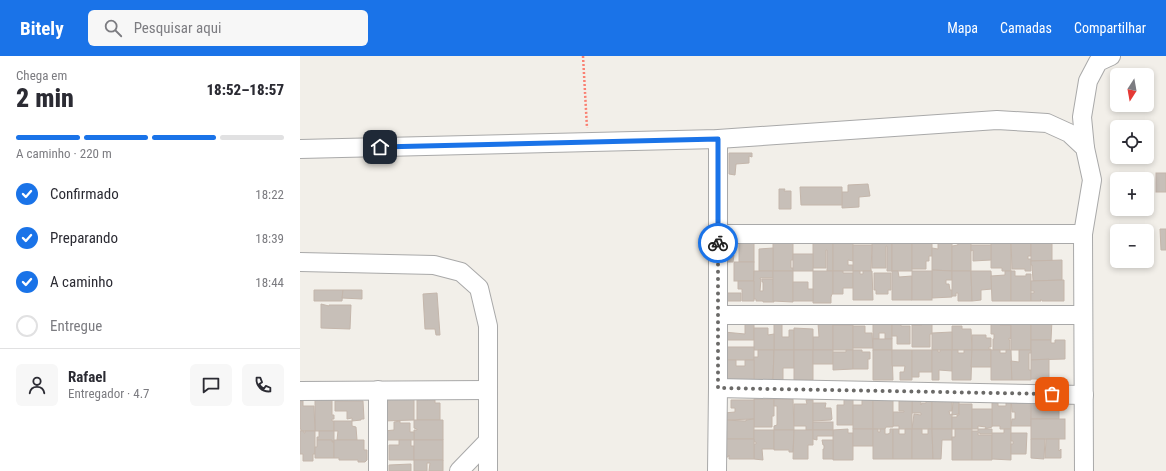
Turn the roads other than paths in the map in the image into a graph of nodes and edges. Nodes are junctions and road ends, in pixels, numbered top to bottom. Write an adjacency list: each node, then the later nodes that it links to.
1 (1111, 56): 3 (street)
2 (718, 139): 3 (street); 4 (street); 5 (street)
3 (1085, 148): 6 (street)
4 (300, 149)
5 (718, 234): 6 (street); 9 (street)
6 (1083, 234): 8 (street)
7 (300, 262): 13 (street)
8 (1083, 314): 9 (street); 14 (street)
9 (718, 315): 10 (street)
10 (718, 388): 14 (street); 19 (street)
11 (300, 390): 12 (street)
12 (378, 390): 13 (street); 16 (street)
13 (488, 390): 15 (street)
14 (1084, 395): 20 (street)
15 (488, 441): 17 (street); 18 (street)
16 (378, 471)
17 (459, 471)
18 (488, 471)
19 (717, 471)
20 (1084, 471)

